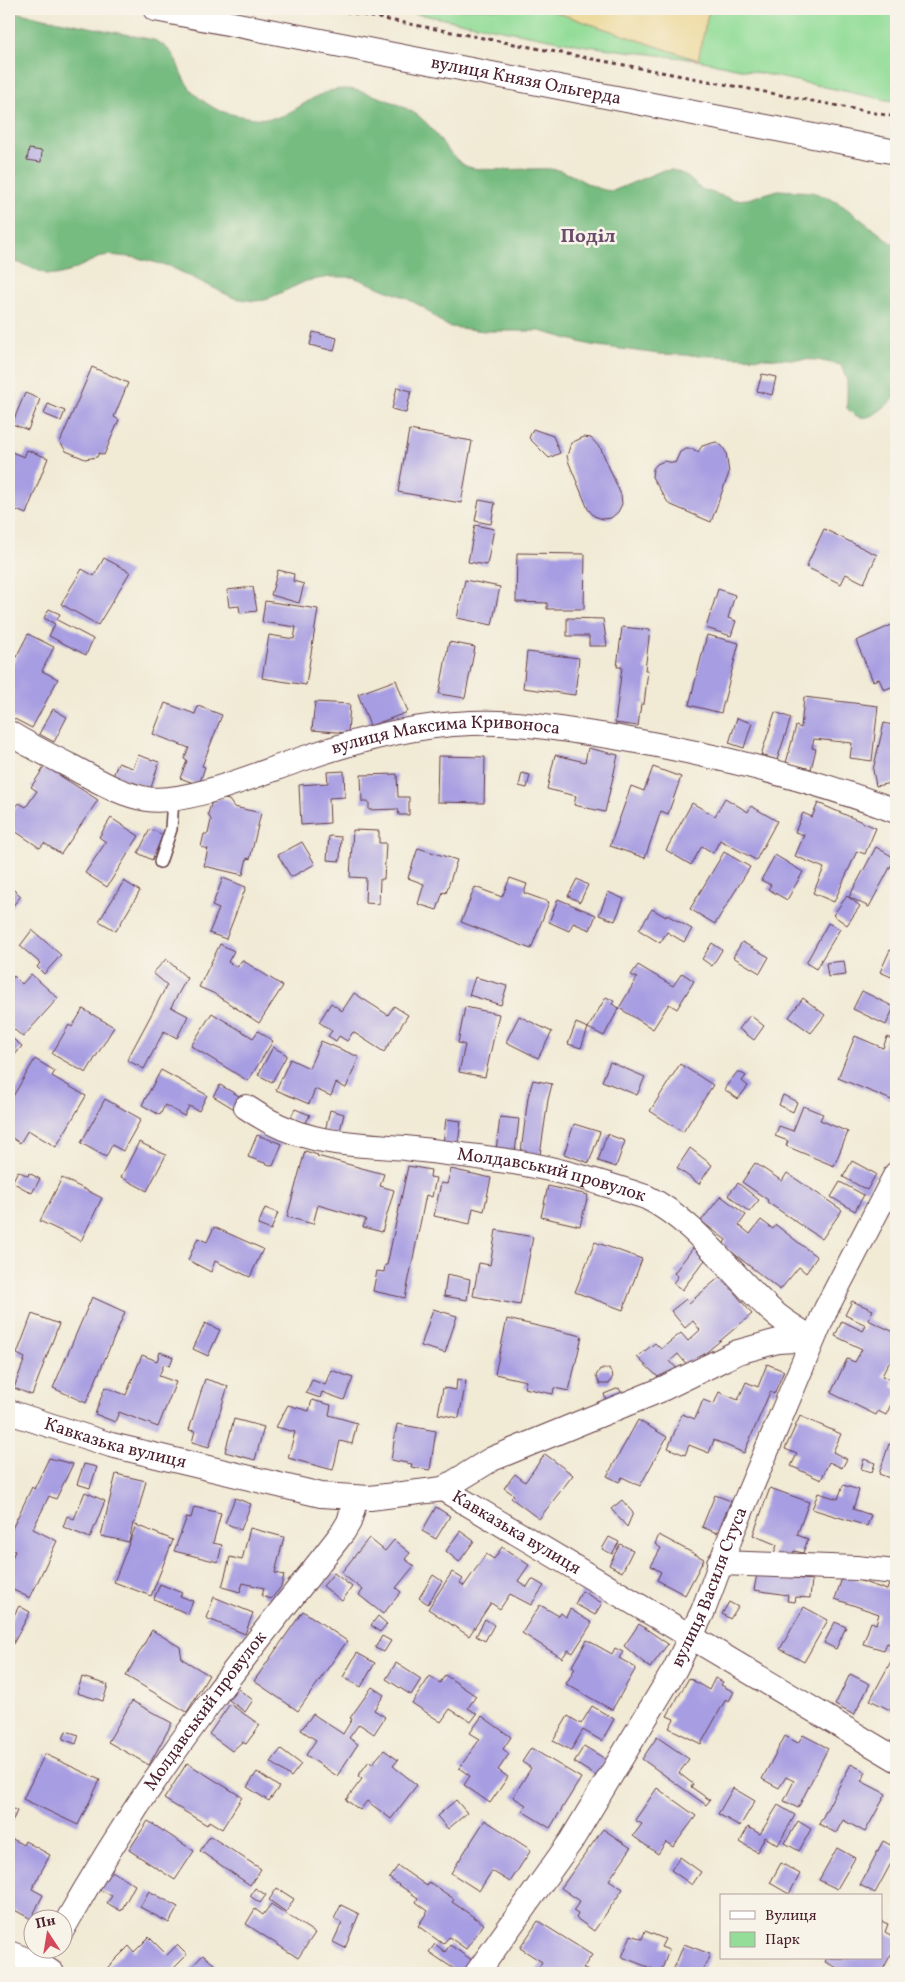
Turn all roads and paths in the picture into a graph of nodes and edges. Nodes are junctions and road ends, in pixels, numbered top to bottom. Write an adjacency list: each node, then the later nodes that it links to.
1 (155, 9): 4 (street, вулиця Князя Ольгерда)
2 (331, 9): 3 (path)
3 (896, 117)
4 (896, 152)
5 (9, 733): 6 (street, вулиця Максима Кривоноса)
6 (173, 799): 7 (street, вулиця Максима Кривоноса); 8 (lane)
7 (896, 811)
8 (160, 862)
9 (246, 1107): 11 (street, Молдавський провулок)
10 (896, 1174): 11 (street, вулиця Василя Стуса)
11 (813, 1339): 13 (street); 15 (street, вулиця Василя Стуса)
12 (9, 1412): 14 (street, Кавказька вулиця)
13 (443, 1489): 14 (street, Кавказька вулиця); 17 (street, Кавказька вулиця)
14 (356, 1498): 19 (street, Молдавський провулок)
15 (719, 1564): 16 (street); 17 (street, вулиця Василя Стуса)
16 (896, 1572)
17 (691, 1636): 18 (street, Кавказька вулиця); 22 (street, вулиця Василя Стуса)
18 (896, 1759)
19 (72, 1913)
20 (9, 1953): 21 (street)
21 (48, 1963)
22 (477, 1973)

